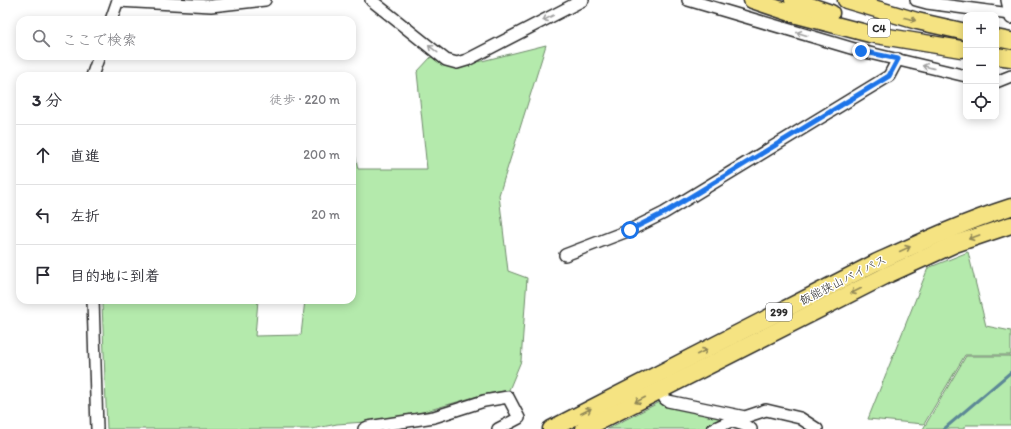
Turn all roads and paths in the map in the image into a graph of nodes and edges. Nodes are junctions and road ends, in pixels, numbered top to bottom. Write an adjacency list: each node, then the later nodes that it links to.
1 (265, 0): 10 (street)
2 (371, 0): 3 (street, one-way to 2)
3 (583, 0)
4 (688, 0): 16 (street, one-way to 4)
5 (752, 0): 14 (highway)
6 (793, 0): 15 (highway, C4)
7 (846, 0): 13 (highway, C4, one-way to 13)
8 (916, 0): 12 (street)
9 (1006, 0): 12 (street)
10 (118, 1): 11 (street)
11 (112, 16)
12 (1010, 16)
13 (963, 31)
14 (963, 50)
15 (963, 50)
16 (898, 59): 19 (street, one-way to 16); 24 (street)
17 (98, 60): 18 (street)
18 (93, 72)
19 (963, 75)
20 (1011, 76): 21 (street)
21 (999, 81)
22 (1011, 208): 31 (highway, 飯能狭山バイパス / 299, one-way to 22)
23 (1011, 225): 26 (highway, 飯能狭山バイパス / 299, one-way to 26)
24 (565, 255)
25 (93, 304): 28 (street)
26 (661, 390): 32 (highway, 飯能狭山バイパス / 299, one-way to 32); 34 (street)
27 (747, 428): 33 (street)
28 (97, 429)
29 (364, 429): 30 (street)
30 (498, 429)
31 (551, 429)
32 (584, 429)
33 (713, 429)
34 (817, 429)

